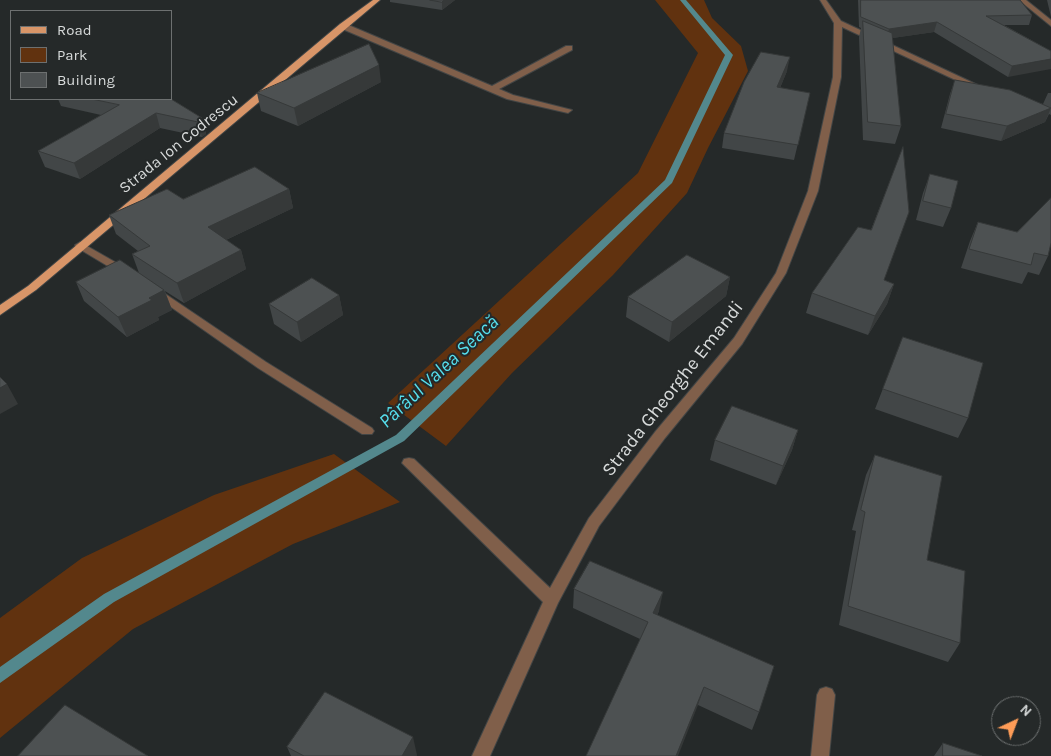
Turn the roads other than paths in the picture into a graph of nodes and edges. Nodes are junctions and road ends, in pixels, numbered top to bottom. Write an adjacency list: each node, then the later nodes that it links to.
1 (377, 0): 6 (main road, Strada Ion Codrescu)
2 (823, 0): 4 (street)
3 (1022, 0): 5 (street)
4 (838, 23): 9 (street); 15 (street, Strada Gheorghe Emandi)
5 (1051, 24)
6 (343, 26): 8 (street); 11 (main road, Strada Ion Codrescu)
7 (569, 48): 8 (street)
8 (492, 90): 10 (street)
9 (984, 90)
10 (568, 110)
11 (80, 245): 12 (main road, Strada Ion Codrescu); 13 (street)
12 (0, 311)
13 (368, 431)
14 (409, 462): 15 (street)
15 (552, 600): 17 (street, Strada Gheorghe Emandi)
16 (826, 695): 18 (street)
17 (482, 756)
18 (820, 756)

